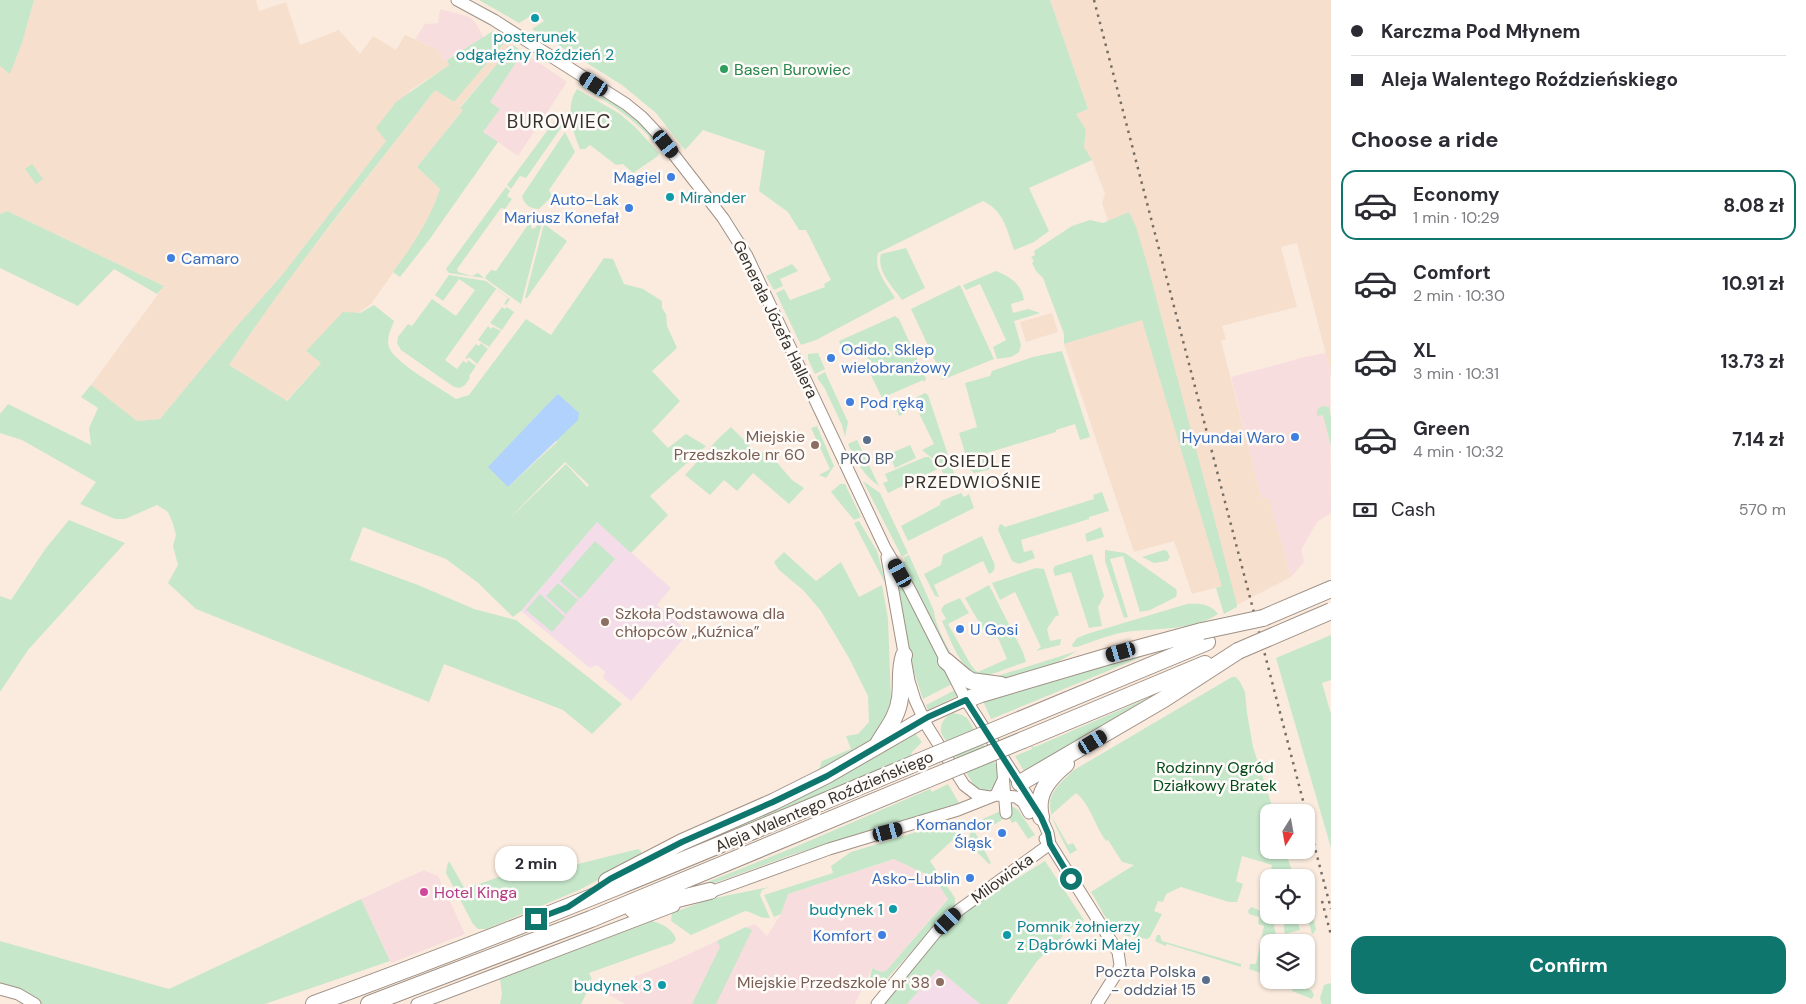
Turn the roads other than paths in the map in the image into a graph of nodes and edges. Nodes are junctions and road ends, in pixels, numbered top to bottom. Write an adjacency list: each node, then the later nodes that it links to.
1 (457, 0): 2 (street, Generała Józefa Hallera)
2 (885, 548): 6 (street, Generała Józefa Hallera); 7 (street, Generała Józefa Hallera)
3 (1331, 589): 5 (highway, bridge)
4 (1331, 611): 8 (highway, Aleja Walentego Roździeńskiego, bridge)
5 (1205, 636): 9 (highway); 20 (highway, Aleja Walentego Roździeńskiego, bridge)
6 (904, 655): 11 (street, Generała Józefa Hallera); 13 (highway)
7 (946, 661): 9 (highway); 10 (street, Generała Józefa Hallera)
8 (1215, 663): 12 (highway); 21 (highway, Aleja Walentego Roździeńskiego, bridge)
9 (1009, 686): 10 (highway)
10 (966, 700): 11 (street); 14 (street, Generała Józefa Hallera)
11 (924, 719): 13 (highway); 16 (street, Generała Józefa Hallera)
12 (1093, 742): 15 (highway); 17 (highway)
13 (876, 747): 20 (highway)
14 (1002, 758): 15 (street, Generała Józefa Hallera); 16 (street, Generała Józefa Hallera)
15 (1020, 783): 16 (street); 17 (street, Generała Józefa Hallera)
16 (993, 796): 18 (street, Generała Józefa Hallera); 19 (street)
17 (1041, 817): 18 (street, Generała Józefa Hallera)
18 (1050, 844): 27 (street, Milowicka); 28 (street, Generała Józefa Hallera)
19 (710, 891): 21 (highway); 26 (street)
20 (568, 907): 24 (highway, Aleja Walentego Roździeńskiego)
21 (591, 919): 25 (highway, Aleja Walentego Roździeńskiego)
22 (0, 989): 23 (street)
23 (35, 1004)
24 (314, 1004)
25 (368, 1004)
26 (417, 1004)
27 (877, 1004)
28 (1097, 1004)

